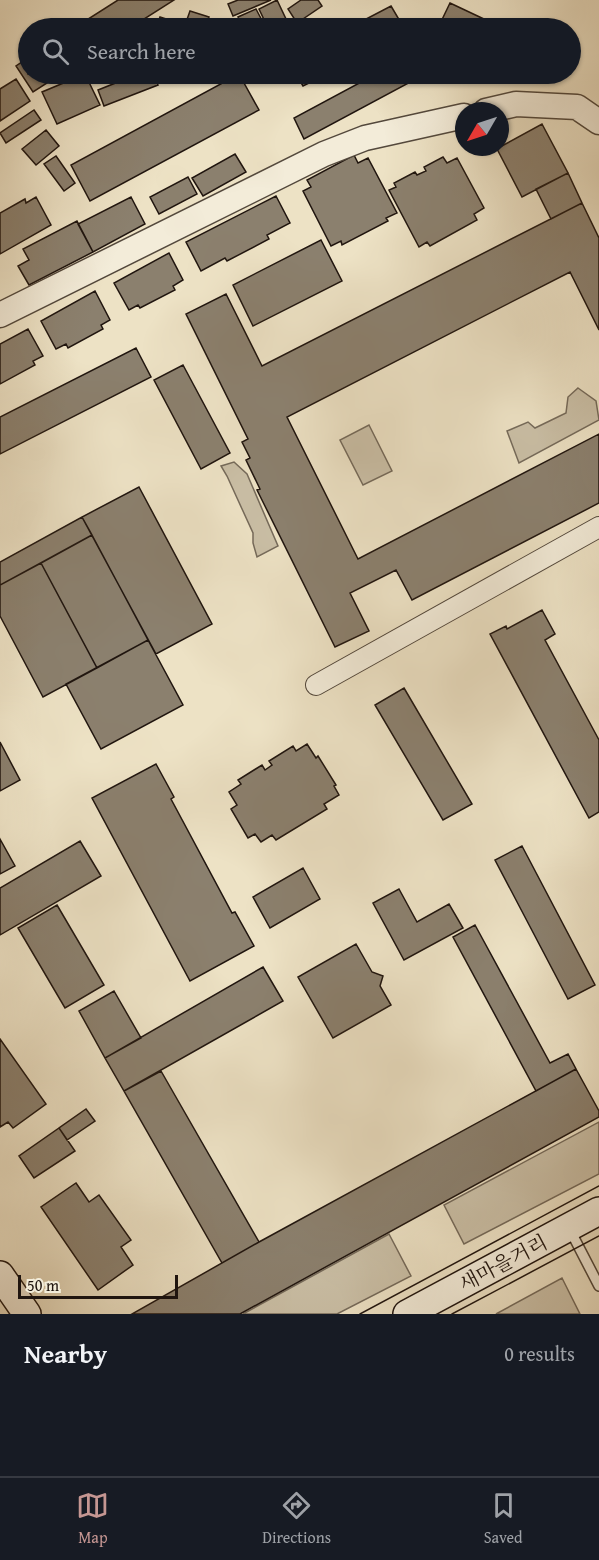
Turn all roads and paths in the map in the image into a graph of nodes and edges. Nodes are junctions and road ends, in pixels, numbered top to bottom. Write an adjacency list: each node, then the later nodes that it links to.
1 (509, 106): 3 (street)
2 (455, 118): 4 (street)
3 (599, 122)
4 (0, 315)
5 (599, 527): 6 (street)
6 (316, 685)
7 (599, 1211): 8 (main road, 새마을거리)
8 (569, 1227): 10 (lane); 12 (main road, 새마을거리)
9 (0, 1275): 11 (main road)
10 (599, 1286)
11 (27, 1314)
12 (406, 1314)

